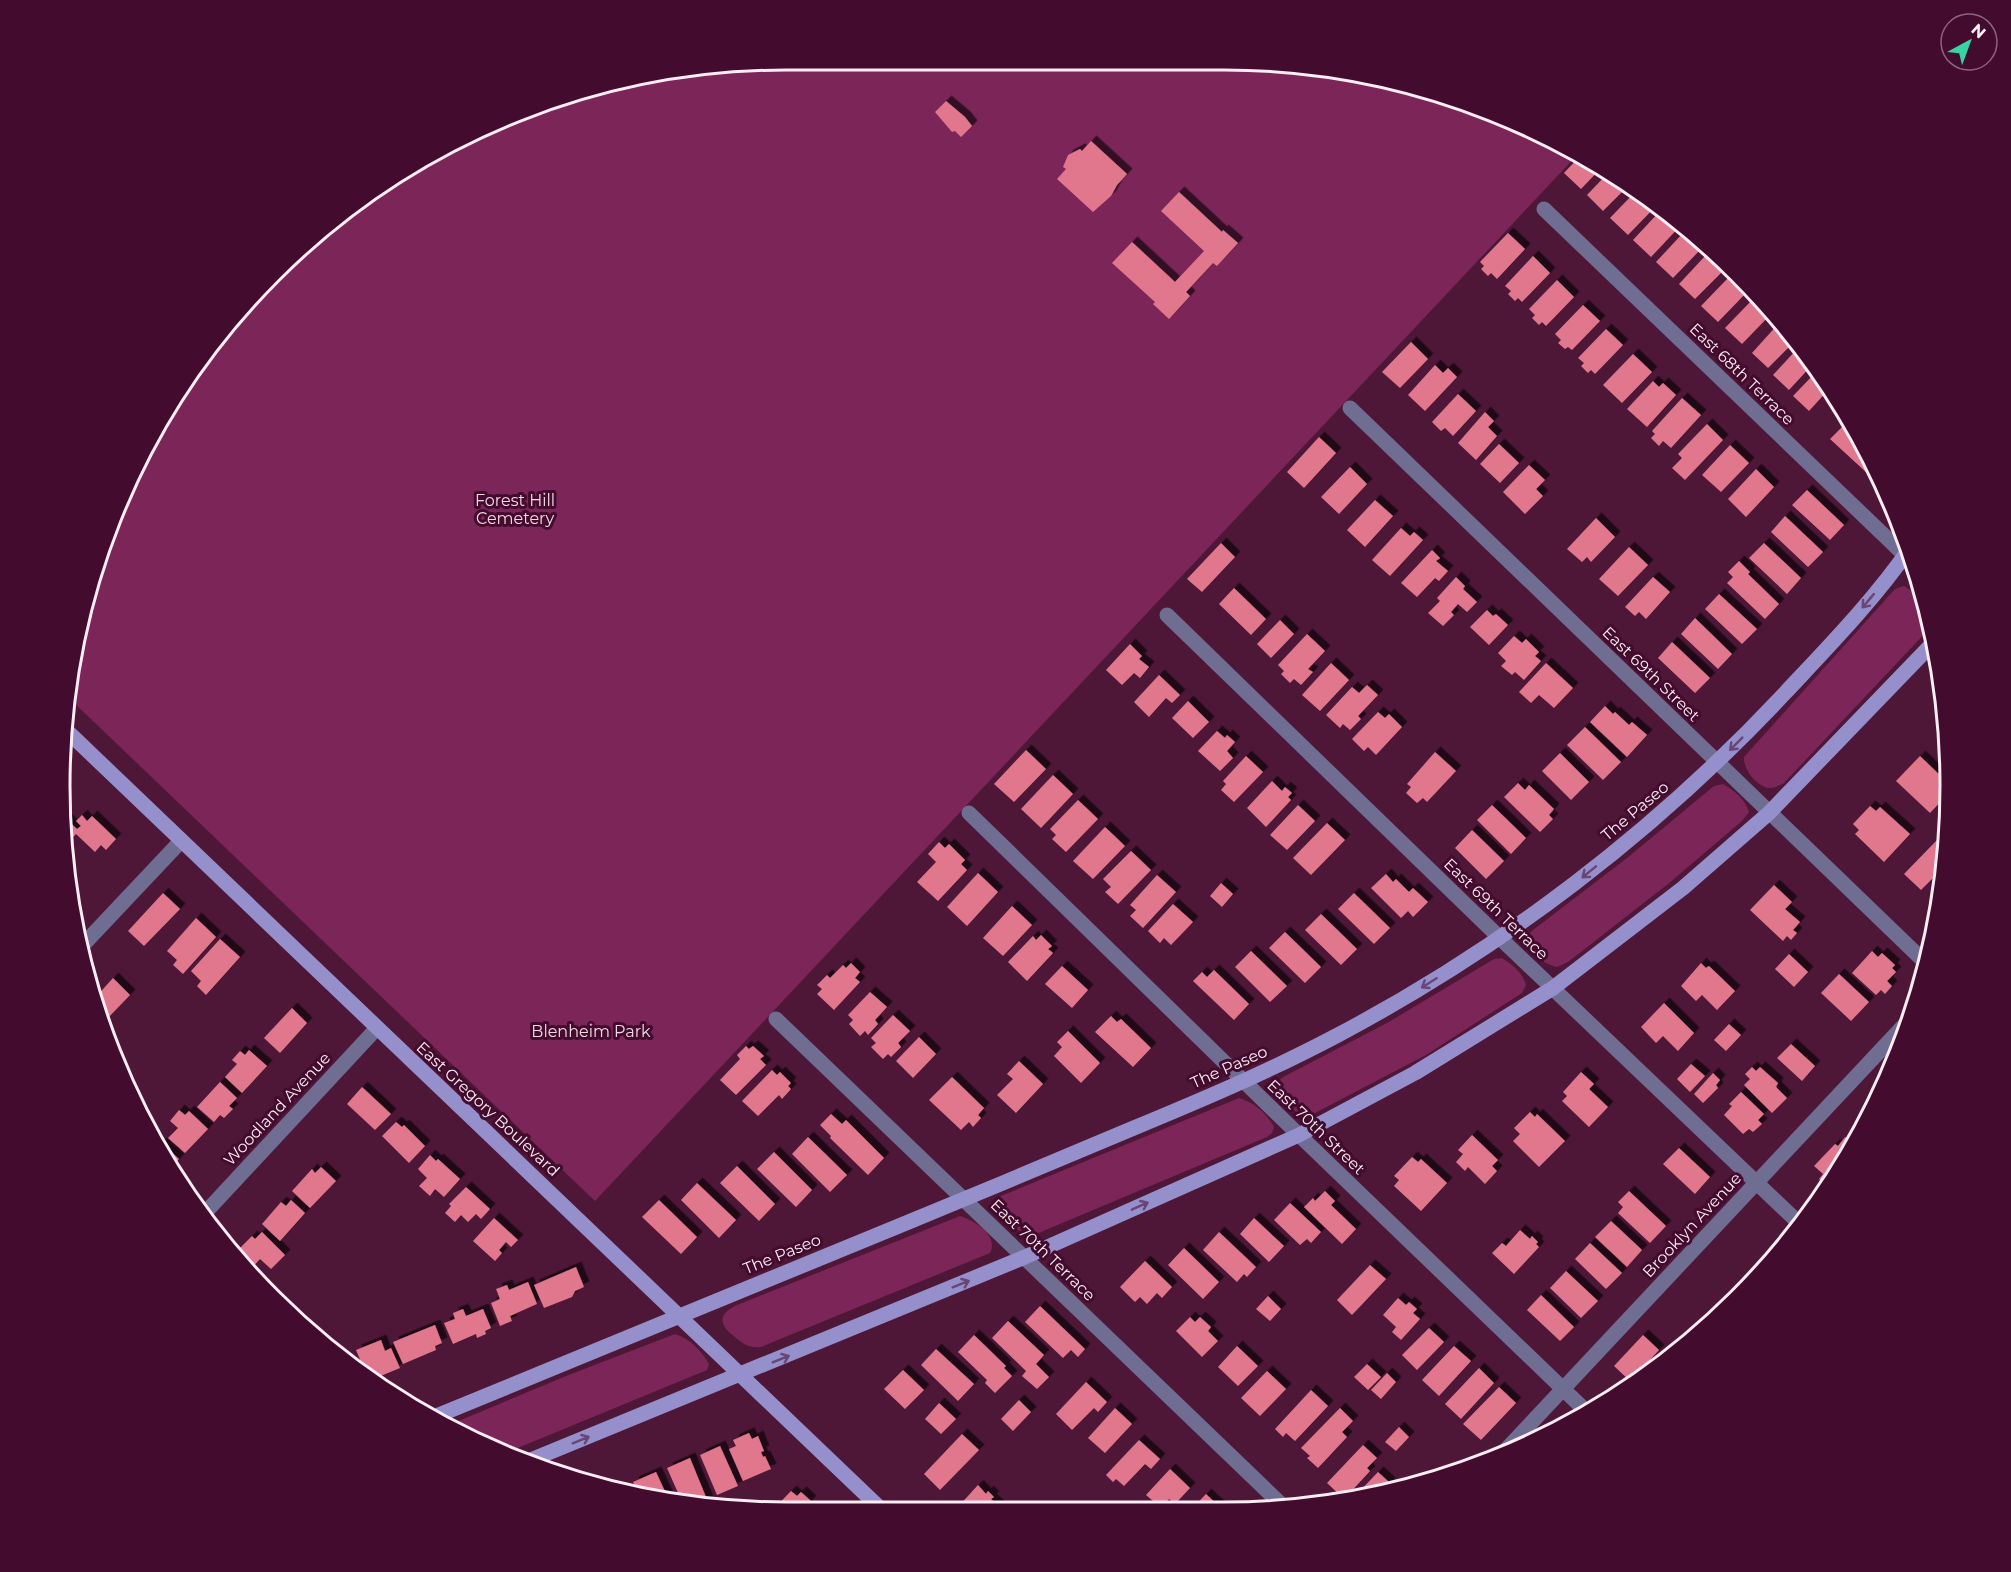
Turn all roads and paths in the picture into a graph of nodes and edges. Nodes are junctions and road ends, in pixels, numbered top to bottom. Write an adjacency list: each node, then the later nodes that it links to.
1 (1544, 208): 3 (street, East 68th Terrace)
2 (1350, 408): 8 (street, East 69th Street)
3 (1899, 545)
4 (1905, 562): 8 (main road, The Paseo, one-way to 8)
5 (1167, 615): 12 (street, East 69th Terrace)
6 (1928, 650): 10 (main road)
7 (72, 736): 11 (main road, East Gregory Boulevard)
8 (1717, 764): 10 (street, East 69th Street); 12 (main road, The Paseo, one-way to 12)
9 (969, 813): 19 (street, East 70th Street)
10 (1769, 813): 14 (street, East 69th Street); 15 (main road)
11 (181, 841): 13 (street); 17 (main road, East Gregory Boulevard)
12 (1500, 938): 15 (street, East 69th Terrace); 19 (main road, The Paseo, one-way to 19)
13 (87, 940)
14 (1919, 957)
15 (1553, 988): 20 (main road); 21 (street, East 69th Terrace)
16 (776, 1019): 22 (street, East 70th Terrace)
17 (377, 1028): 23 (street, Woodland Avenue); 26 (main road, East Gregory Boulevard)
18 (1896, 1034): 21 (street, Brooklyn Avenue)
19 (1244, 1082): 20 (street, East 70th Street); 22 (main road, The Paseo)
20 (1299, 1135): 25 (main road, one-way to 20); 28 (street, East 70th Street)
21 (1757, 1182): 24 (street, East 69th Terrace); 28 (street, Brooklyn Avenue)
22 (964, 1199): 25 (street, East 70th Terrace); 26 (main road, The Paseo)
23 (209, 1209)
24 (1795, 1219)
25 (1025, 1257): 27 (main road, one-way to 25); 33 (street, East 70th Terrace)
26 (680, 1316): 27 (main road, East Gregory Boulevard); 30 (main road, The Paseo)
27 (741, 1375): 32 (main road, one-way to 27); 34 (main road, East Gregory Boulevard)
28 (1563, 1389): 29 (street, East 70th Street); 31 (street, Brooklyn Avenue)
29 (1581, 1407)
30 (443, 1414)
31 (1516, 1439)
32 (538, 1457)
33 (1276, 1500)
34 (874, 1502)

